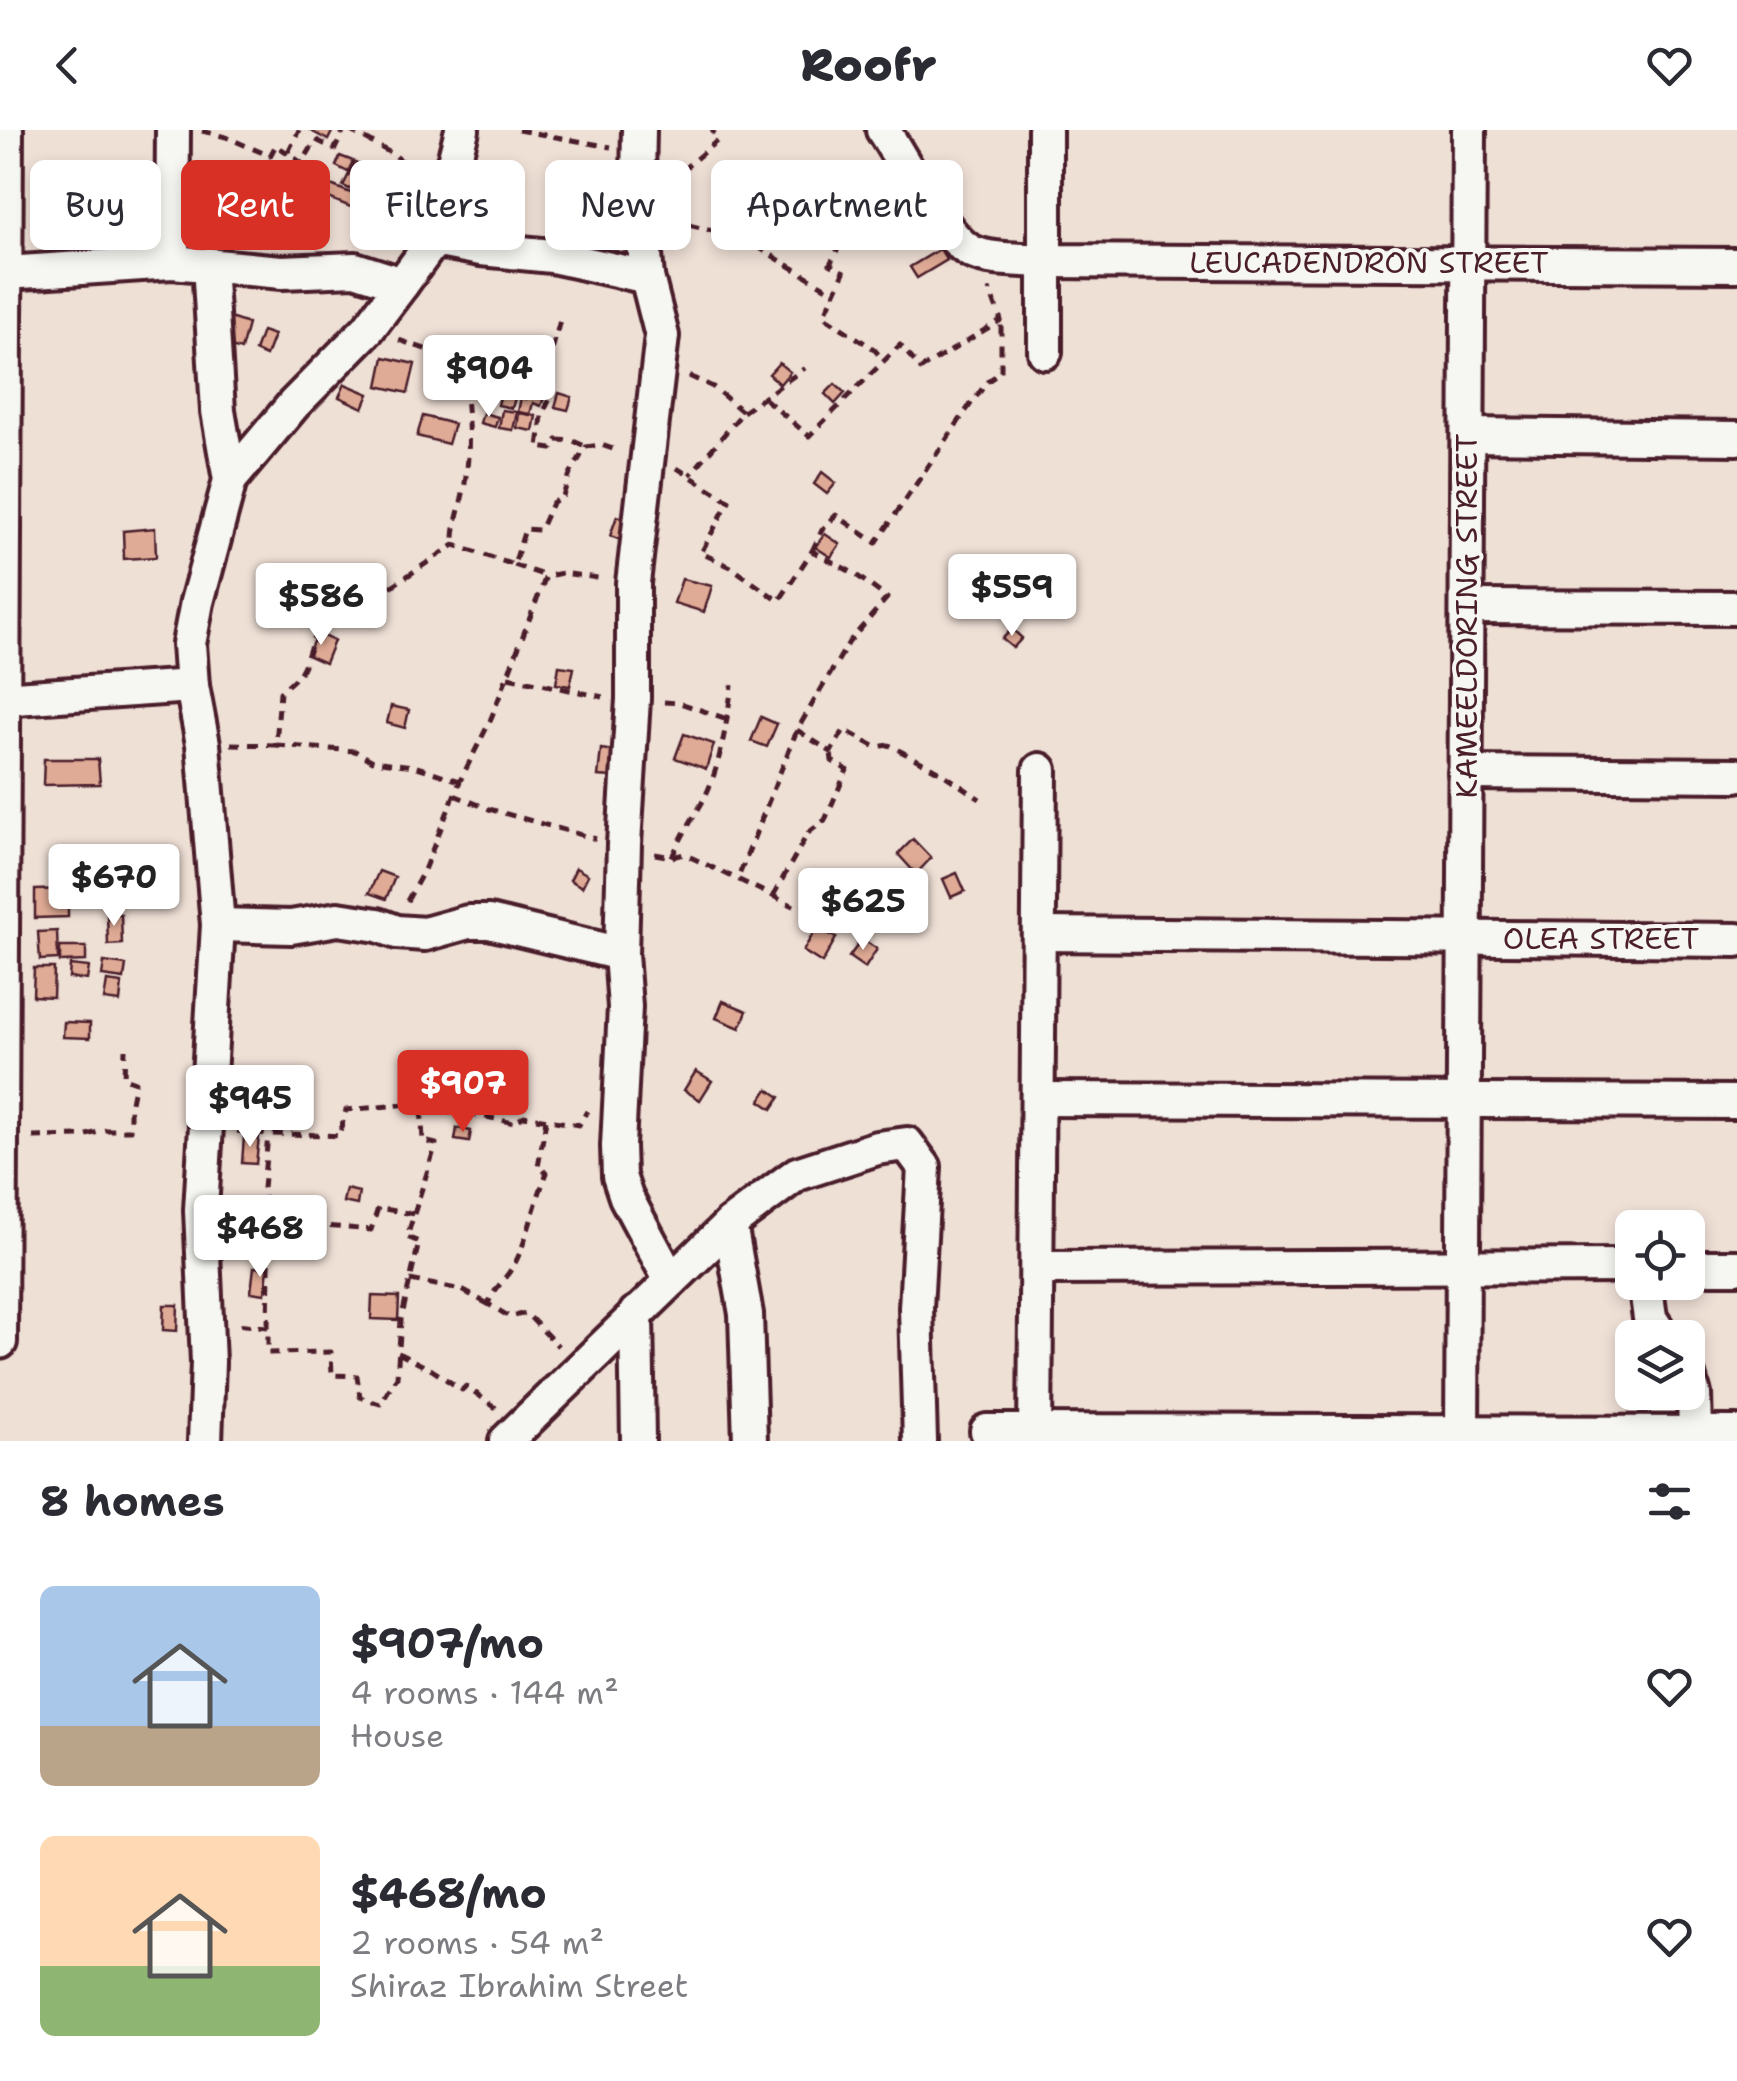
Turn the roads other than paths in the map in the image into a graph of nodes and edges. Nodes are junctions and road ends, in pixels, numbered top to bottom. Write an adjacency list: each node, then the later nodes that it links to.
1 (6, 130): 11 (street)
2 (173, 130): 13 (street)
3 (462, 130): 8 (street)
4 (883, 130): 12 (street, LEUCADENDRON STREET)
5 (1045, 130): 12 (street)
6 (1469, 130): 15 (street, KAMEELDORING STREET)
7 (639, 152): 17 (street)
8 (454, 160)
9 (427, 250): 18 (street)
10 (482, 250): 17 (street)
11 (4, 261): 13 (street); 23 (street)
12 (1042, 261): 15 (street, LEUCADENDRON STREET); 19 (street)
13 (172, 262): 14 (street)
14 (209, 264): 18 (street); 22 (street)
15 (1468, 264): 16 (street, LEUCADENDRON STREET); 20 (street, KAMEELDORING STREET)
16 (1737, 265)
17 (647, 276): 36 (street)
18 (402, 284): 22 (street)
19 (1044, 352)
20 (1468, 435): 21 (street); 24 (street, KAMEELDORING STREET)
21 (1737, 438)
22 (230, 480): 26 (street)
23 (2, 495): 27 (street)
24 (1466, 606): 25 (street); 29 (street, KAMEELDORING STREET)
25 (1737, 608)
26 (192, 686): 27 (street); 31 (street)
27 (2, 699): 34 (street)
28 (1040, 770): 32 (street)
29 (1466, 774): 30 (street); 33 (street, KAMEELDORING STREET)
30 (1737, 775)
31 (218, 926): 36 (street); 57 (street)
32 (1040, 934): 33 (street, OLEA STREET); 37 (street)
33 (1465, 939): 35 (street, OLEA STREET); 38 (street, KAMEELDORING STREET)
34 (1, 940): 40 (street)
35 (1737, 940)
36 (621, 954): 47 (street)
37 (1038, 1100): 38 (street); 45 (street)
38 (1464, 1101): 39 (street); 46 (street, KAMEELDORING STREET)
39 (1737, 1102)
40 (1, 1146): 49 (street)
41 (730, 1224): 47 (street); 59 (street); 60 (street)
42 (1615, 1266): 46 (street)
43 (1705, 1267): 44 (street)
44 (1737, 1267)
45 (1037, 1268): 46 (street); 56 (street)
46 (1463, 1269): 54 (street, KAMEELDORING STREET)
47 (671, 1280): 48 (street)
48 (636, 1313): 55 (street); 58 (street)
49 (0, 1342)
50 (1694, 1410): 52 (street)
51 (987, 1431): 56 (street)
52 (1694, 1433): 53 (street); 54 (street)
53 (1737, 1433)
54 (1462, 1434): 56 (street)
55 (512, 1435)
56 (1035, 1436)
57 (205, 1441)
58 (638, 1441)
59 (750, 1441)
60 (920, 1441)

